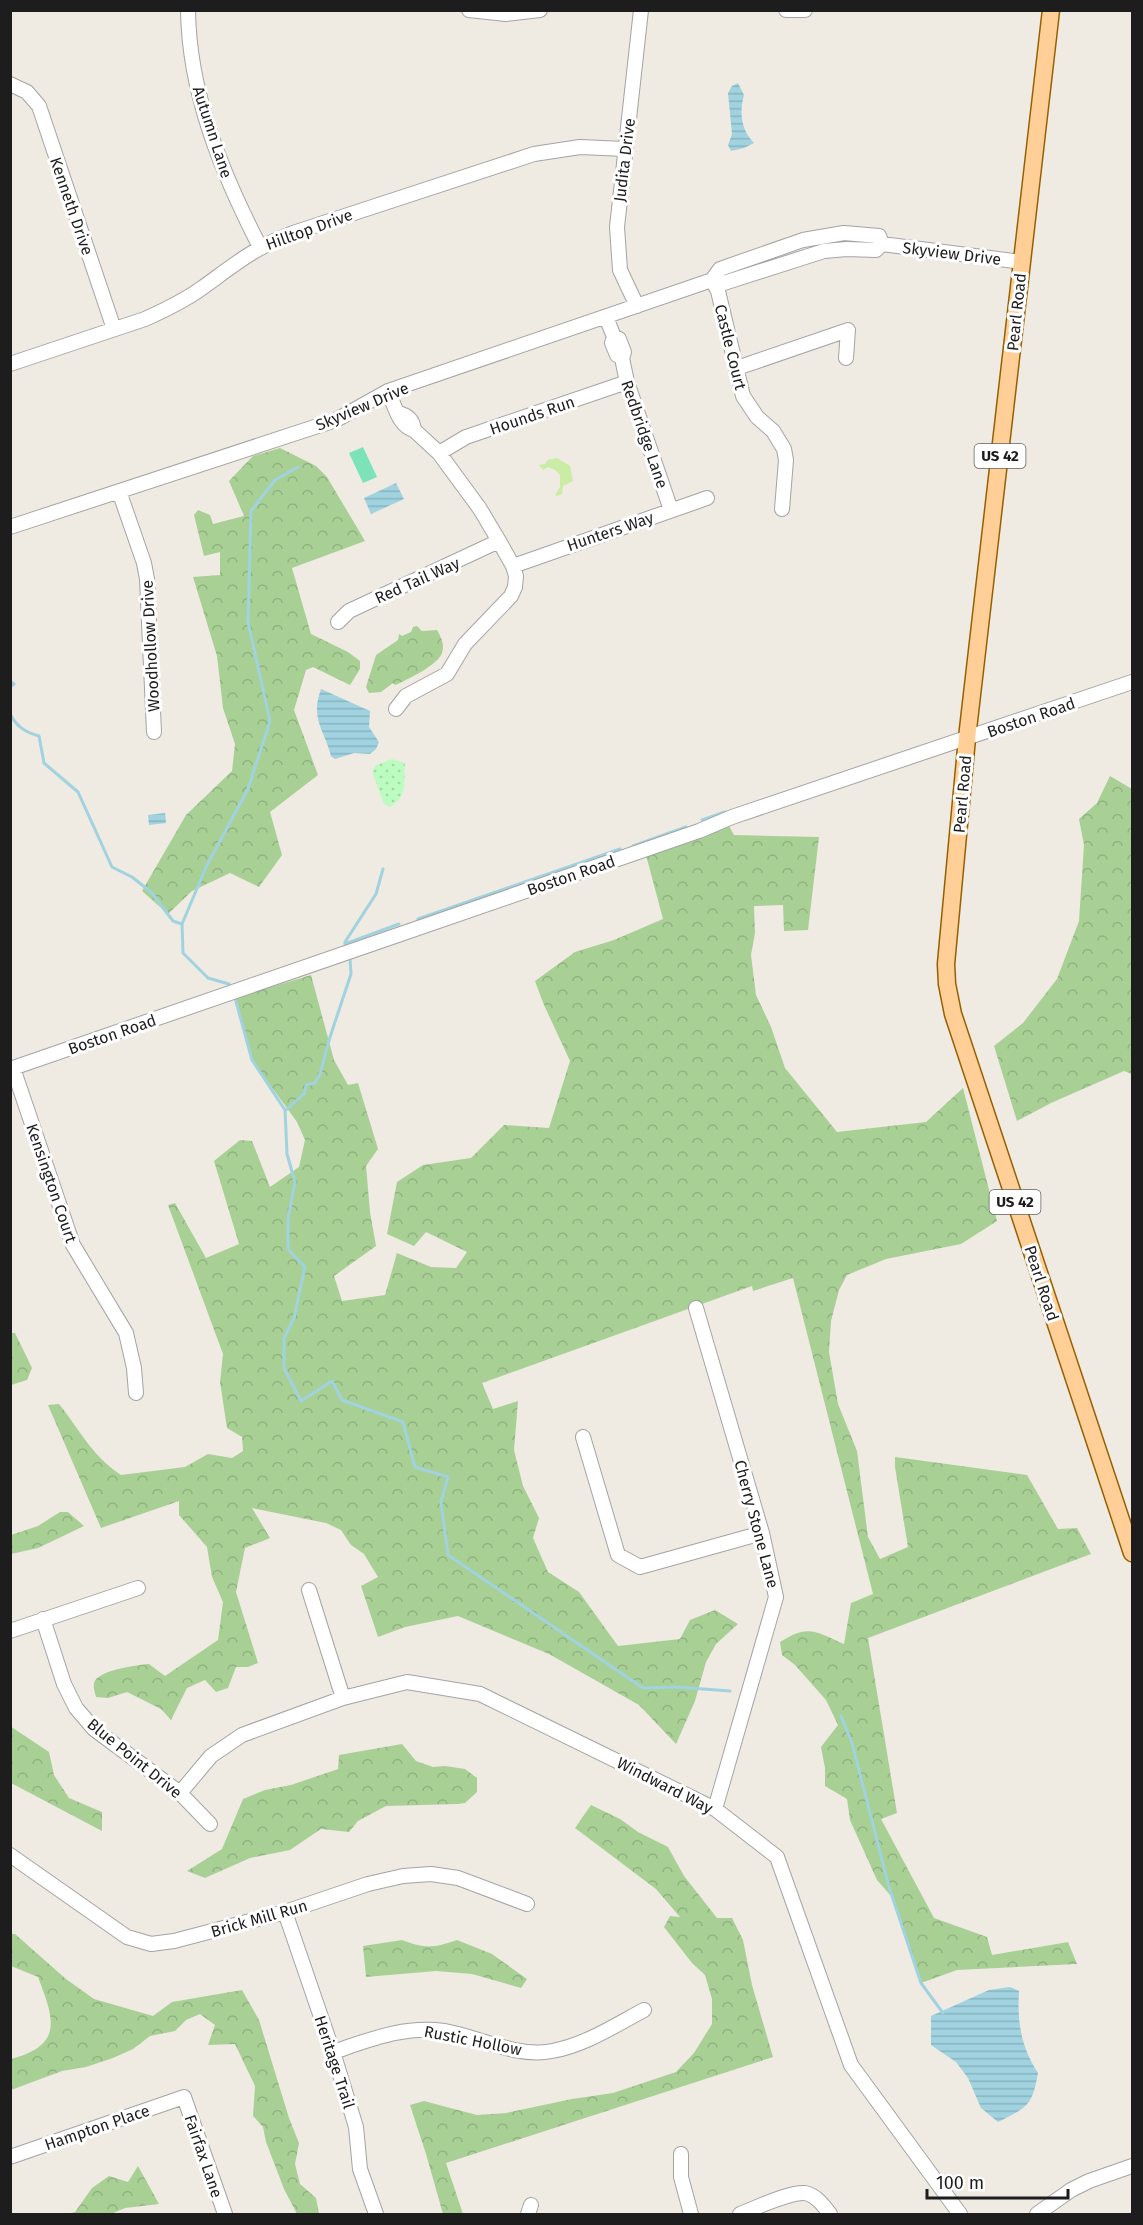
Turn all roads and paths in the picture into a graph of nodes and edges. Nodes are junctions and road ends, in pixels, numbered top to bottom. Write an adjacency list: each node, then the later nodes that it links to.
1 (188, 10): 10 (street, Autumn Lane)
2 (469, 10): 3 (street)
3 (540, 10)
4 (641, 10): 9 (street, Judita Drive)
5 (786, 10): 6 (street)
6 (805, 10)
7 (1051, 10): 11 (main road, Pearl Road / US 42)
8 (16, 86): 15 (street, Kenneth Drive)
9 (626, 149): 10 (street, Hilltop Drive); 13 (street, Judita Drive)
10 (260, 247): 15 (street, Hilltop Drive)
11 (1022, 262): 12 (street, Skyview Drive); 33 (main road, Pearl Road / US 42)
12 (712, 280): 13 (street, Skyview Drive); 18 (street, Castle Court)
13 (637, 306): 14 (street, Skyview Drive)
14 (606, 317): 19 (street, Redbridge Lane); 20 (street, Skyview Drive)
15 (114, 330): 17 (street, Hilltop Drive)
16 (846, 358): 18 (street)
17 (10, 364)
18 (737, 368): 24 (street, Castle Court)
19 (627, 382): 21 (street, Hounds Run); 25 (street, Redbridge Lane)
20 (388, 391): 21 (street); 22 (street, Skyview Drive)
21 (439, 453): 27 (street)
22 (119, 491): 26 (street, Skyview Drive); 32 (street, Woodhollow Drive)
23 (707, 498): 25 (street, Hunters Way)
24 (782, 509)
25 (671, 510): 28 (street, Hunters Way)
26 (10, 527)
27 (499, 541): 28 (street); 29 (street, Red Tail Way)
28 (513, 566): 31 (street)
29 (338, 622)
30 (1132, 682): 33 (street, Boston Road)
31 (396, 709)
32 (154, 732)
33 (967, 738): 34 (street, Boston Road); 39 (main road, Pearl Road / US 42)
34 (12, 1069): 36 (street, Kensington Court)
35 (696, 1308): 38 (street, Cherry Stone Lane)
36 (136, 1393)
37 (583, 1437): 38 (street)
38 (762, 1533): 46 (street, Cherry Stone Lane)
39 (1132, 1547)
40 (138, 1588): 42 (street)
41 (309, 1590): 44 (street)
42 (42, 1619): 43 (street); 45 (street, Blue Point Drive)
43 (10, 1631)
44 (343, 1698): 45 (street, Windward Way); 46 (street, Windward Way)
45 (180, 1792): 47 (street, Blue Point Drive)
46 (715, 1809): 62 (street, Windward Way)
47 (210, 1824)
48 (10, 1855): 50 (street, Brick Mill Run)
49 (527, 1904): 50 (street, Brick Mill Run)
50 (285, 1912): 52 (street, Heritage Trail)
51 (644, 2010): 52 (street, Rustic Hollow)
52 (333, 2052): 58 (street, Heritage Trail)
53 (184, 2097): 55 (street, Hampton Place); 57 (street, Fairfax Lane)
54 (681, 2154): 59 (street)
55 (10, 2157)
56 (1132, 2166): 63 (street)
57 (225, 2214)
58 (376, 2214)
59 (691, 2214)
60 (740, 2214): 61 (street)
61 (830, 2214)
62 (960, 2214)
63 (1037, 2214)

